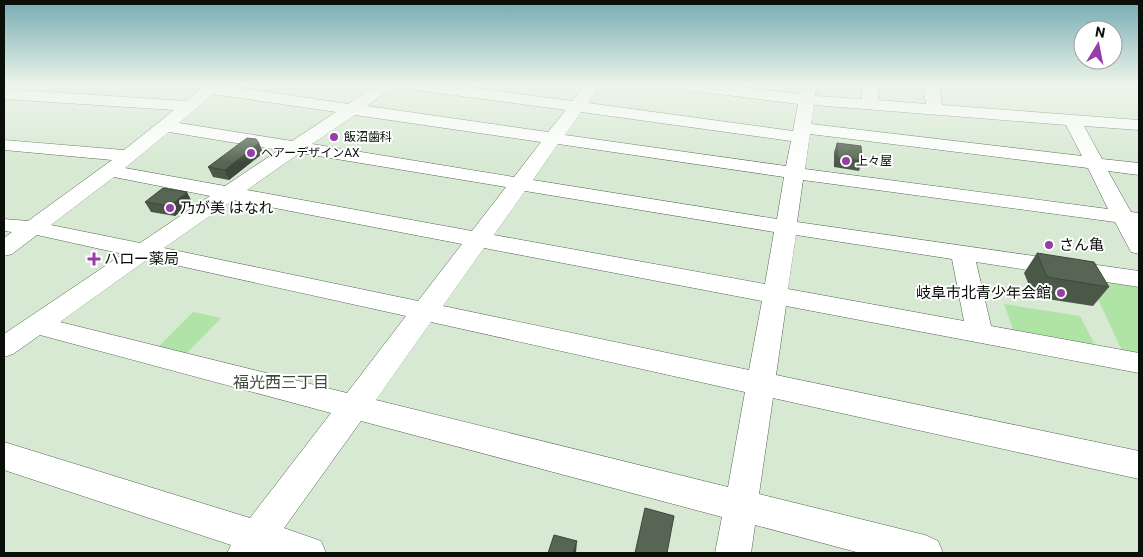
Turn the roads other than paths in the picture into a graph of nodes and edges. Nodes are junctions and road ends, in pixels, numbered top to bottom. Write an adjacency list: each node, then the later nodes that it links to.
1 (182, 111): 10 (street)
2 (349, 111): 14 (street)
3 (366, 111): 12 (street)
4 (574, 111): 12 (street)
5 (613, 111): 11 (street)
6 (805, 111): 11 (street)
7 (949, 111): 8 (street)
8 (1072, 120): 9 (street); 16 (street)
9 (1139, 125)
10 (165, 126): 14 (street); 15 (street)
11 (801, 132): 16 (street); 19 (street)
12 (554, 138): 19 (street); 20 (street)
13 (4, 145): 15 (street)
14 (296, 147): 20 (street); 21 (street)
15 (130, 156): 18 (street)
16 (1095, 163): 17 (street); 22 (street)
17 (1139, 169)
18 (110, 171): 21 (street); 25 (street)
19 (795, 173): 22 (street); 24 (street)
20 (520, 184): 24 (street); 26 (street)
21 (228, 194): 26 (street); 29 (street)
22 (1131, 218): 27 (street)
23 (4, 225): 25 (street)
24 (786, 227): 30 (street); 32 (street)
25 (32, 228): 28 (street); 29 (street)
26 (478, 240): 32 (street); 33 (street)
27 (1139, 247)
28 (4, 249)
29 (143, 251): 33 (street); 34 (street)
30 (962, 253): 31 (street); 35 (street)
31 (1139, 279)
32 (775, 296): 35 (street); 38 (street)
33 (424, 313): 38 (street); 39 (street)
34 (36, 325): 36 (street); 39 (street)
35 (980, 334): 37 (street)
36 (4, 347)
37 (1139, 363)
38 (760, 384): 41 (street); 42 (street)
39 (354, 407): 42 (street); 43 (street)
40 (4, 456): 43 (street)
41 (1139, 465)
42 (741, 506): 45 (street); 46 (street)
43 (251, 545): 44 (street)
44 (308, 553)
45 (733, 553)
46 (925, 553)

